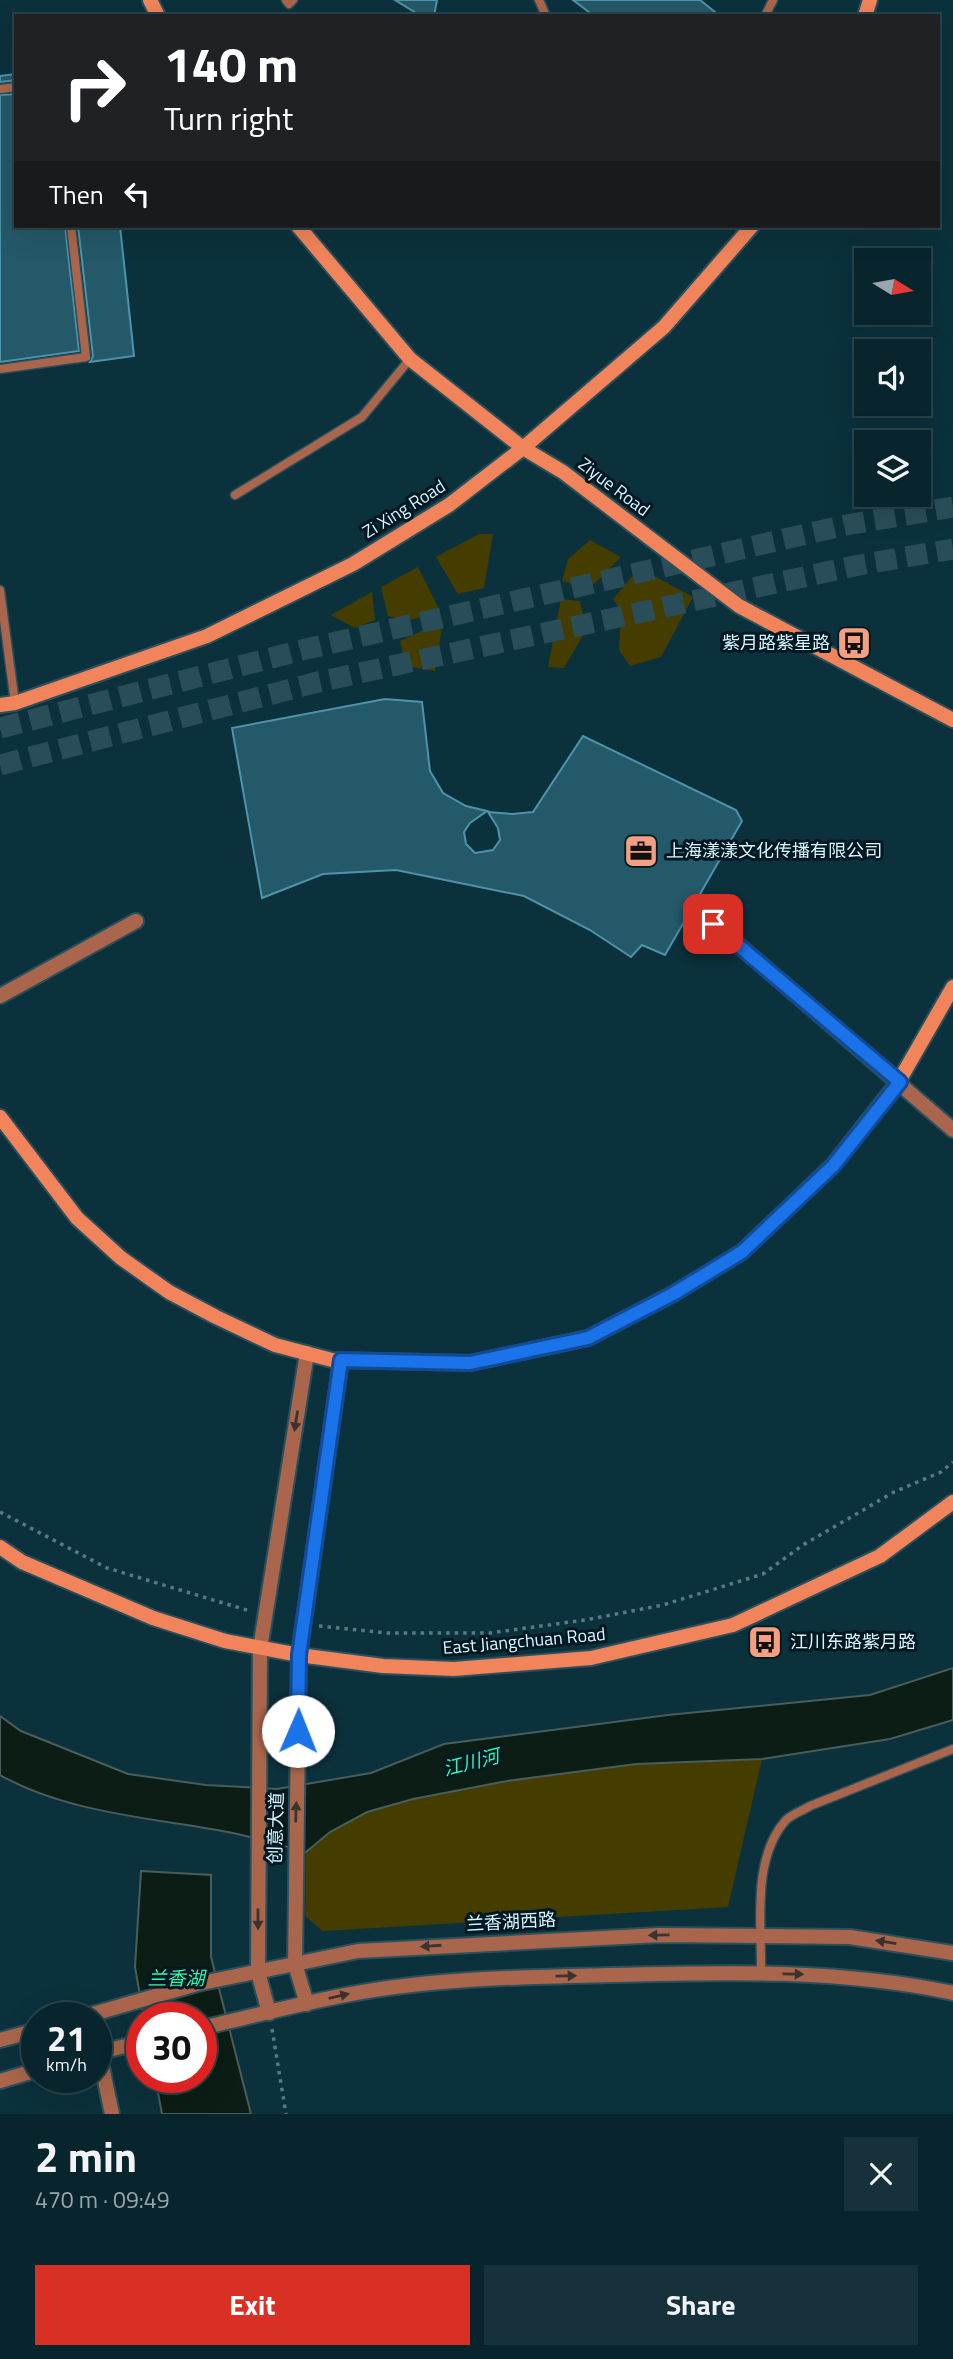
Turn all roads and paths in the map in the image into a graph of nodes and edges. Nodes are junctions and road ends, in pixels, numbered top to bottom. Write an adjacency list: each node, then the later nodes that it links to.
1 (286, 0): 2 (lane)
2 (293, 0)
3 (71, 228): 7 (lane)
4 (300, 228): 6 (street, Ziyue Road)
5 (750, 228): 8 (street, Zi Xing Road)
6 (410, 359): 8 (street, Ziyue Road); 9 (lane)
7 (0, 369)
8 (523, 448): 12 (street, Zi Xing Road); 13 (street, Ziyue Road)
9 (234, 495)
10 (0, 590): 11 (lane)
11 (2, 613): 12 (lane)
12 (8, 704)
13 (953, 720)
14 (136, 921): 17 (street)
15 (713, 924): 18 (street)
16 (953, 987): 18 (street)
17 (0, 996)
18 (900, 1082): 20 (street); 22 (street)
19 (0, 1117): 21 (street)
20 (953, 1130)
21 (307, 1353): 22 (street); 27 (street, one-way to 27)
22 (341, 1360): 28 (street, 创意大道)
23 (953, 1462): 28 (path)
24 (953, 1502): 30 (street, East Jiangchuan Road)
25 (0, 1512): 27 (path)
26 (0, 1547): 29 (street, East Jiangchuan Road)
27 (265, 1615): 29 (street)
28 (304, 1625): 30 (street, 创意大道)
29 (260, 1649): 30 (street, East Jiangchuan Road); 35 (street, one-way to 35)
30 (299, 1655): 34 (street, 创意大道, one-way to 30)
31 (953, 1749): 32 (lane)
32 (762, 1936): 33 (street, 兰香湖西路, one-way to 32); 34 (street, 兰香湖西路, one-way to 34); 36 (lane)
33 (953, 1953)
34 (295, 1964): 35 (street, 兰香湖西路); 38 (street, 创意大道)
35 (258, 1972): 39 (street, 兰香湖西路); 40 (street)
36 (761, 1974): 37 (street, one-way to 37); 38 (street, one-way to 36)
37 (953, 1993)
38 (307, 2004): 40 (street)
39 (112, 2010)
40 (269, 2013): 41 (street); 48 (path)
41 (217, 2024)
42 (21, 2034): 43 (street)
43 (0, 2040)
44 (21, 2075): 45 (street)
45 (0, 2081)
46 (107, 2093): 47 (street)
47 (112, 2114)
48 (286, 2114)

